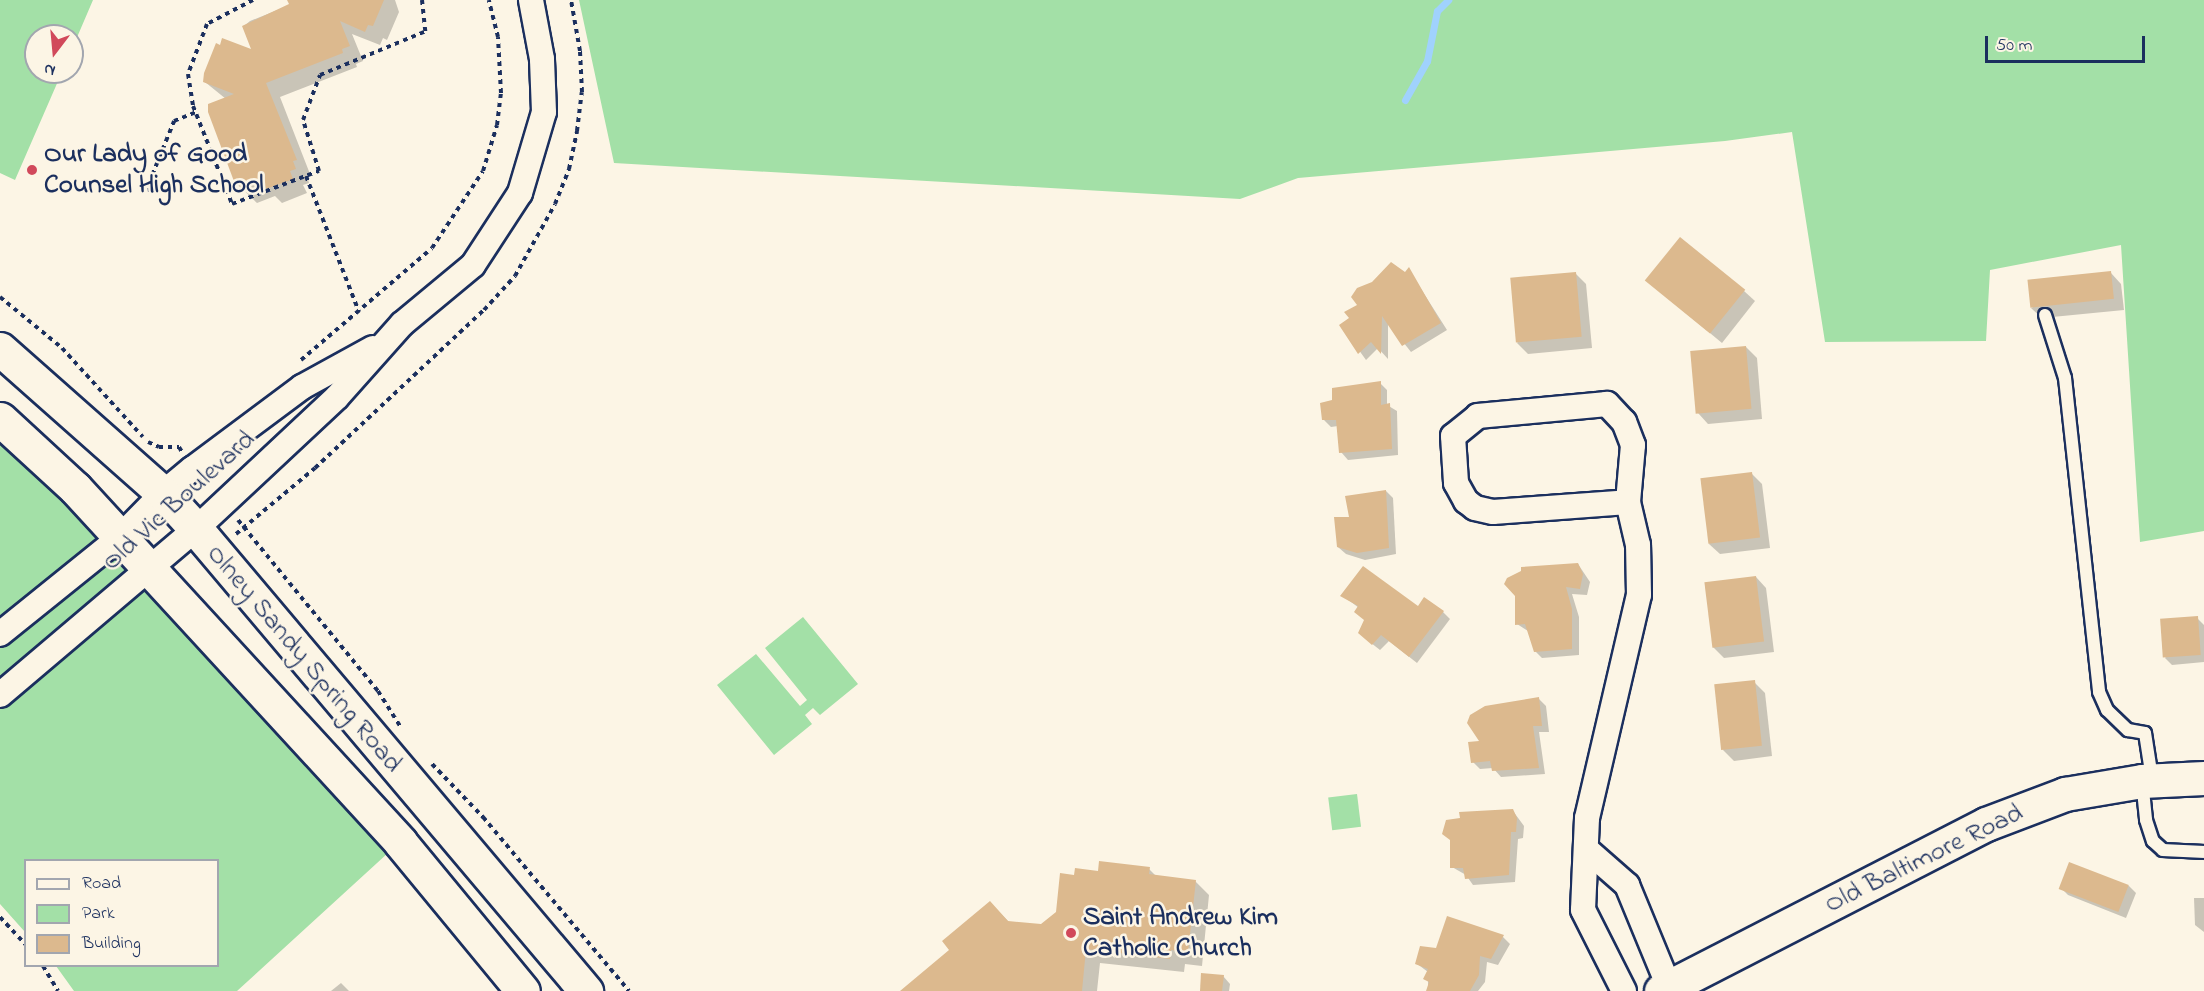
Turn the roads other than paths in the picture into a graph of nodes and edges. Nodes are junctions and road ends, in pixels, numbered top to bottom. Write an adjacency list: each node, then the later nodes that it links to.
1 (531, 0): 3 (street, Old Vic Boulevard)
2 (2045, 315): 14 (lane)
3 (387, 340): 6 (street, Old Vic Boulevard); 8 (street, Old Vic Boulevard)
4 (0, 349): 6 (main road, Olney Sandy Spring Road)
5 (0, 419): 9 (main road, Olney Sandy Spring Road)
6 (162, 493): 8 (main road, Olney Sandy Spring Road); 9 (street, Old Vic Boulevard)
7 (1628, 502): 7 (street); 15 (street)
8 (196, 529): 10 (street, Old Vic Boulevard); 19 (main road, Olney Sandy Spring Road)
9 (120, 537): 10 (main road, Olney Sandy Spring Road); 11 (street, Old Vic Boulevard)
10 (150, 570): 12 (street, Old Vic Boulevard); 18 (main road, Olney Sandy Spring Road)
11 (0, 634)
12 (0, 694)
13 (2204, 778): 14 (main road, Old Baltimore Road)
14 (2147, 781): 16 (lane); 17 (main road, Old Baltimore Road)
15 (1586, 849): 17 (street); 20 (street)
16 (2204, 852)
17 (1667, 990)
18 (523, 991)
19 (586, 991)
20 (1624, 991)

